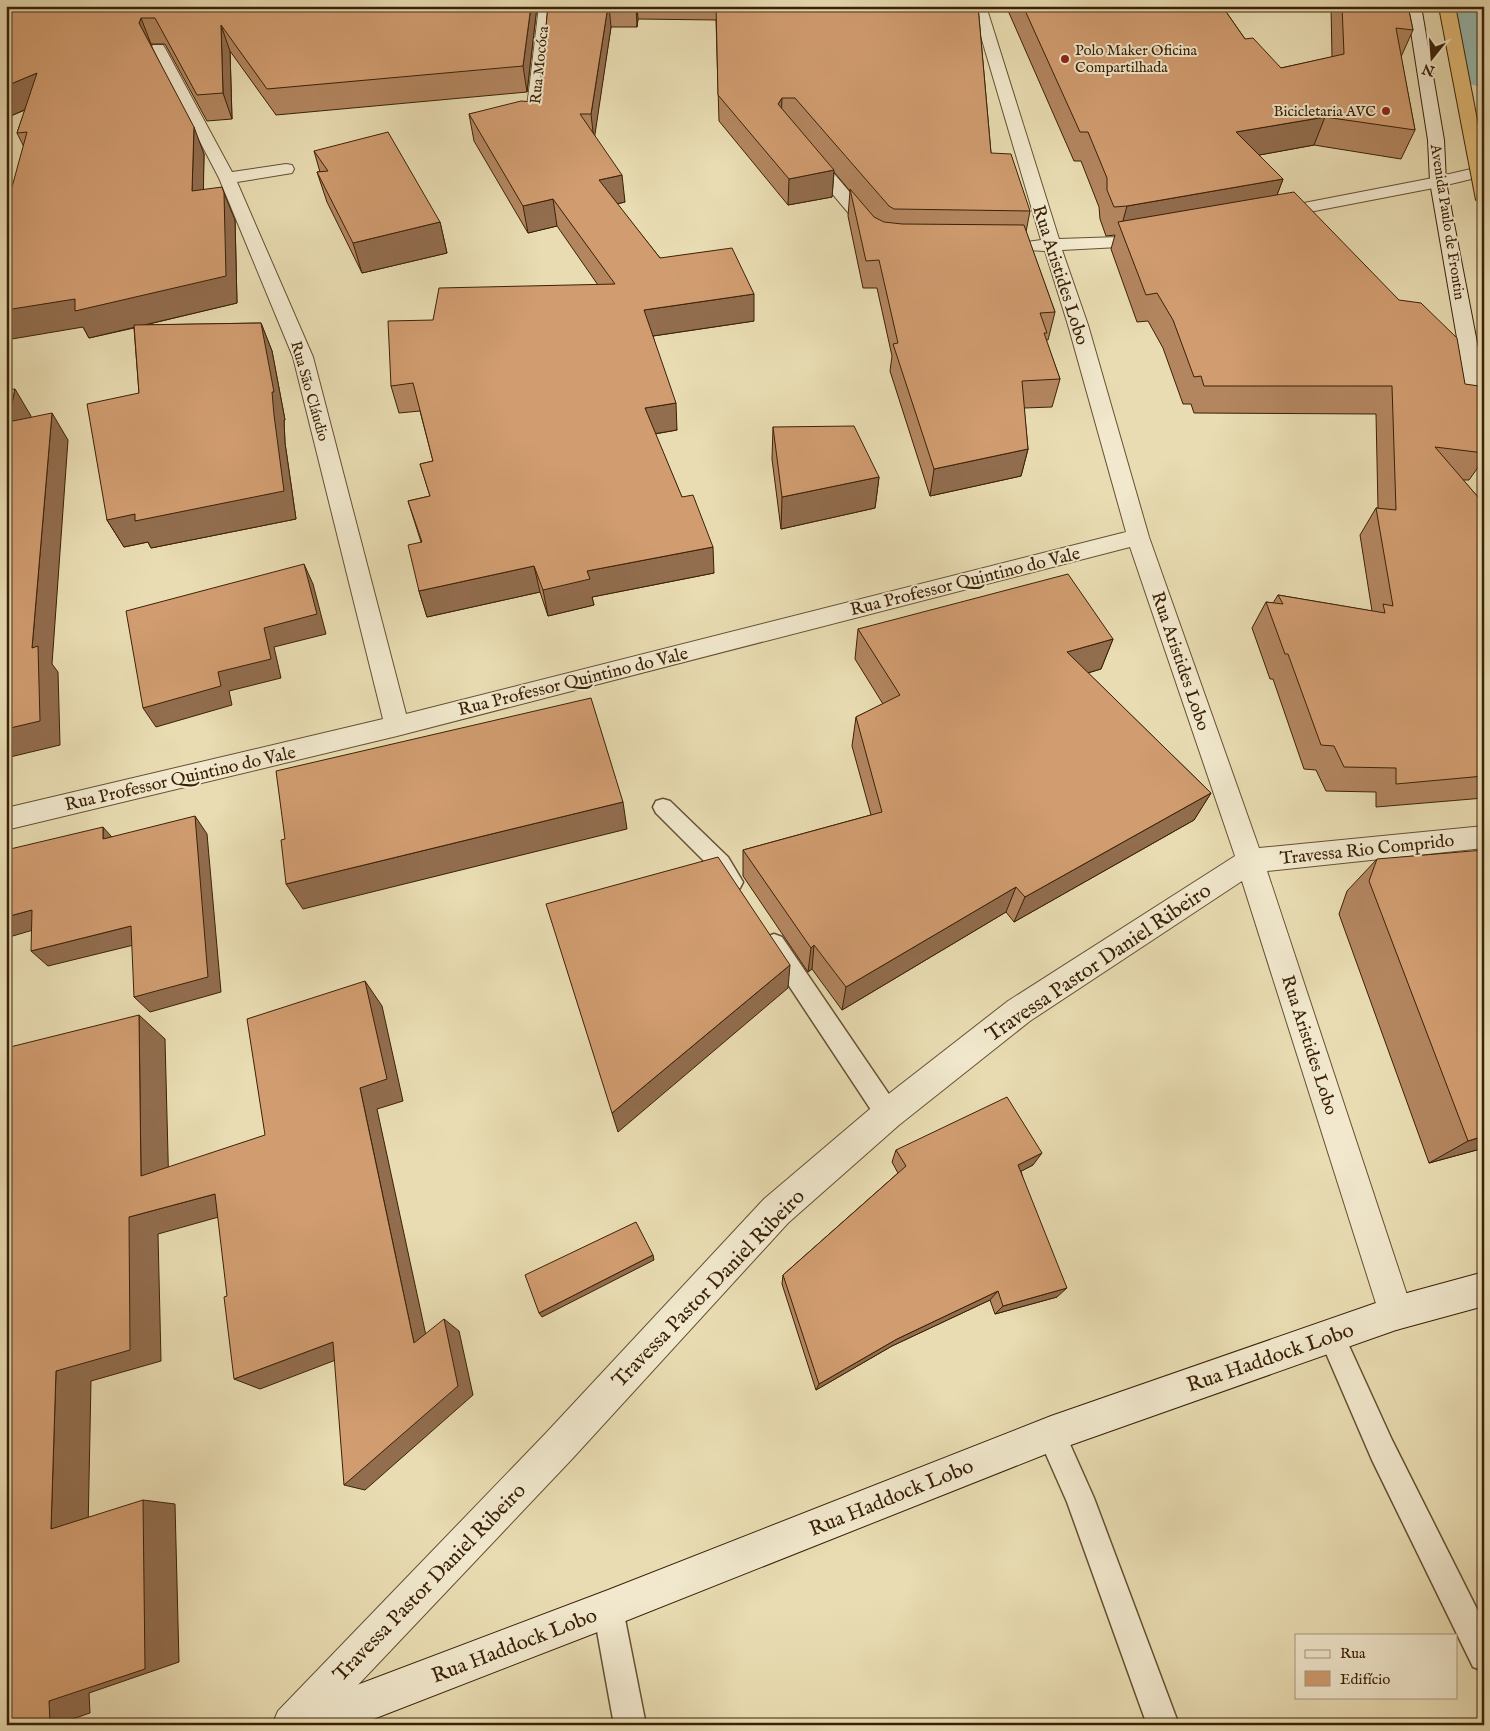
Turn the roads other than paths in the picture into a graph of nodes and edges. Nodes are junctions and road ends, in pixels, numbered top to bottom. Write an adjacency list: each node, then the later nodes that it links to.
1 (546, 6): 6 (street, Rua Mocóca)
2 (979, 6): 17 (street, Rua Aristides Lobo)
3 (1414, 6): 11 (street, Avenida Paulo de Frontin)
4 (1447, 6): 12 (highway, bridge)
5 (158, 48): 10 (street, Rua São Cláudio)
6 (533, 124)
7 (799, 144): 15 (street)
8 (286, 169): 10 (street)
9 (1484, 171): 11 (street)
10 (227, 178): 20 (street, Rua São Cláudio)
11 (1441, 181): 13 (street); 18 (street, Avenida Paulo de Frontin)
12 (1484, 199)
13 (1253, 218)
14 (1166, 234): 17 (street)
15 (886, 243)
16 (1016, 246): 17 (street)
17 (1052, 246): 19 (street, Rua Aristides Lobo)
18 (1484, 436)
19 (1138, 537): 20 (street, Rua Professor Quintino do Vale); 24 (street, Rua Aristides Lobo)
20 (397, 726): 22 (street, Rua Professor Quintino do Vale)
21 (663, 807): 25 (lane)
22 (6, 819)
23 (1484, 836): 24 (street, Travessa Rio Comprido)
24 (1250, 861): 27 (street, Travessa Pastor Daniel Ribeiro); 29 (street, Rua Aristides Lobo)
25 (742, 896)
26 (764, 928): 27 (lane)
27 (888, 1114): 34 (street, Travessa Pastor Daniel Ribeiro)
28 (1484, 1289): 29 (street, Rua Haddock Lobo)
29 (1396, 1313): 30 (street, Rua Haddock Lobo)
30 (1331, 1335): 31 (street, Rua Haddock Lobo); 33 (lane)
31 (1051, 1434): 32 (street, Rua Haddock Lobo); 37 (lane)
32 (608, 1609): 35 (street, Rua Haddock Lobo); 36 (lane)
33 (1484, 1656)
34 (292, 1725)
35 (304, 1725)
36 (630, 1725)
37 (1163, 1725)

